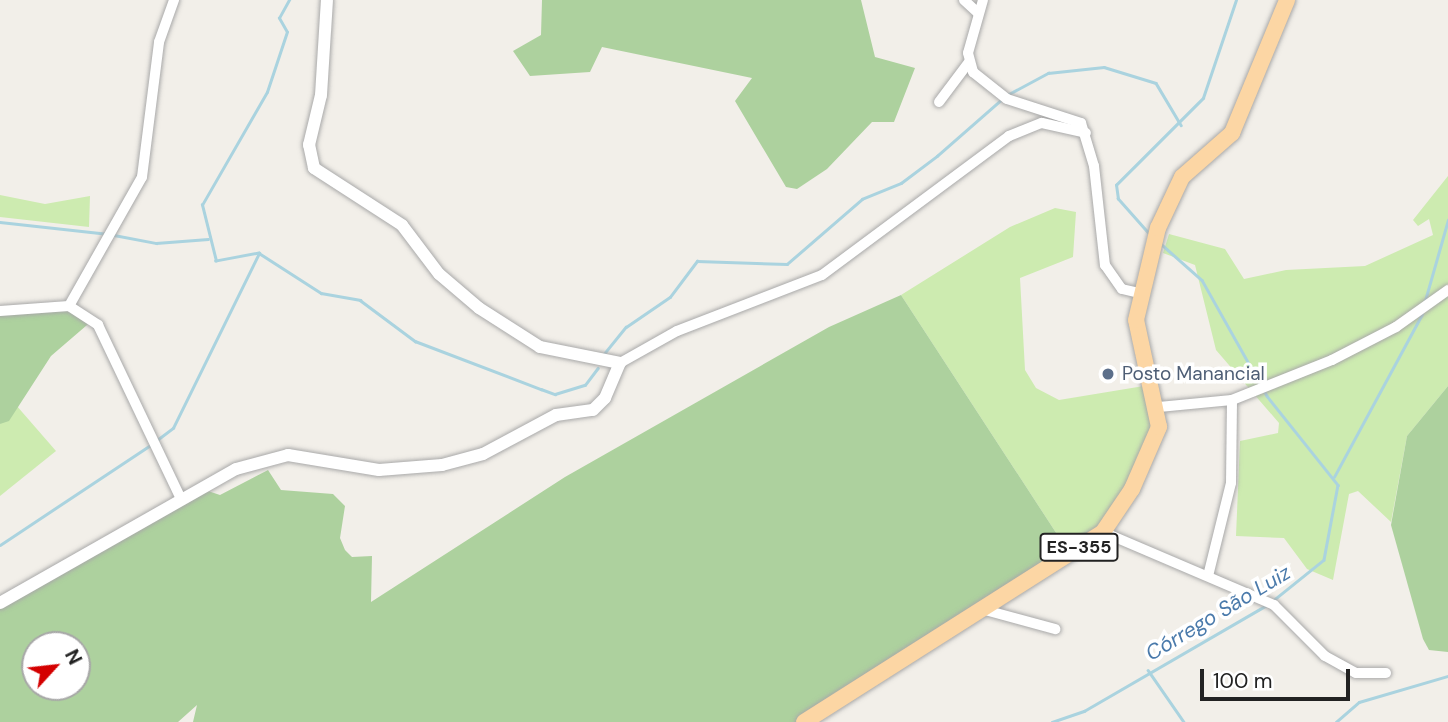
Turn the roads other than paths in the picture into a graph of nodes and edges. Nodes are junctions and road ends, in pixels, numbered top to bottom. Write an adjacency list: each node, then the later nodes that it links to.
1 (174, 0): 12 (street)
2 (327, 0): 14 (street)
3 (964, 0): 6 (street)
4 (984, 0): 6 (street)
5 (1287, 0): 11 (main road, ES-355)
6 (978, 13): 7 (street)
7 (969, 62): 8 (street); 9 (street)
8 (939, 102)
9 (1086, 133): 11 (street); 14 (street)
10 (1448, 290): 15 (street)
11 (1139, 293): 16 (main road, ES-355)
12 (69, 306): 13 (street); 17 (street)
13 (0, 311)
14 (620, 363): 17 (street)
15 (1232, 400): 16 (street); 19 (street)
16 (1159, 407): 18 (main road, ES-355)
17 (181, 499): 20 (street)
18 (1103, 532): 19 (street); 21 (main road, ES-355)
19 (1208, 576): 23 (street)
20 (0, 603)
21 (985, 610): 22 (street); 24 (main road, ES-355)
22 (1055, 629)
23 (1386, 673)
24 (804, 722)

